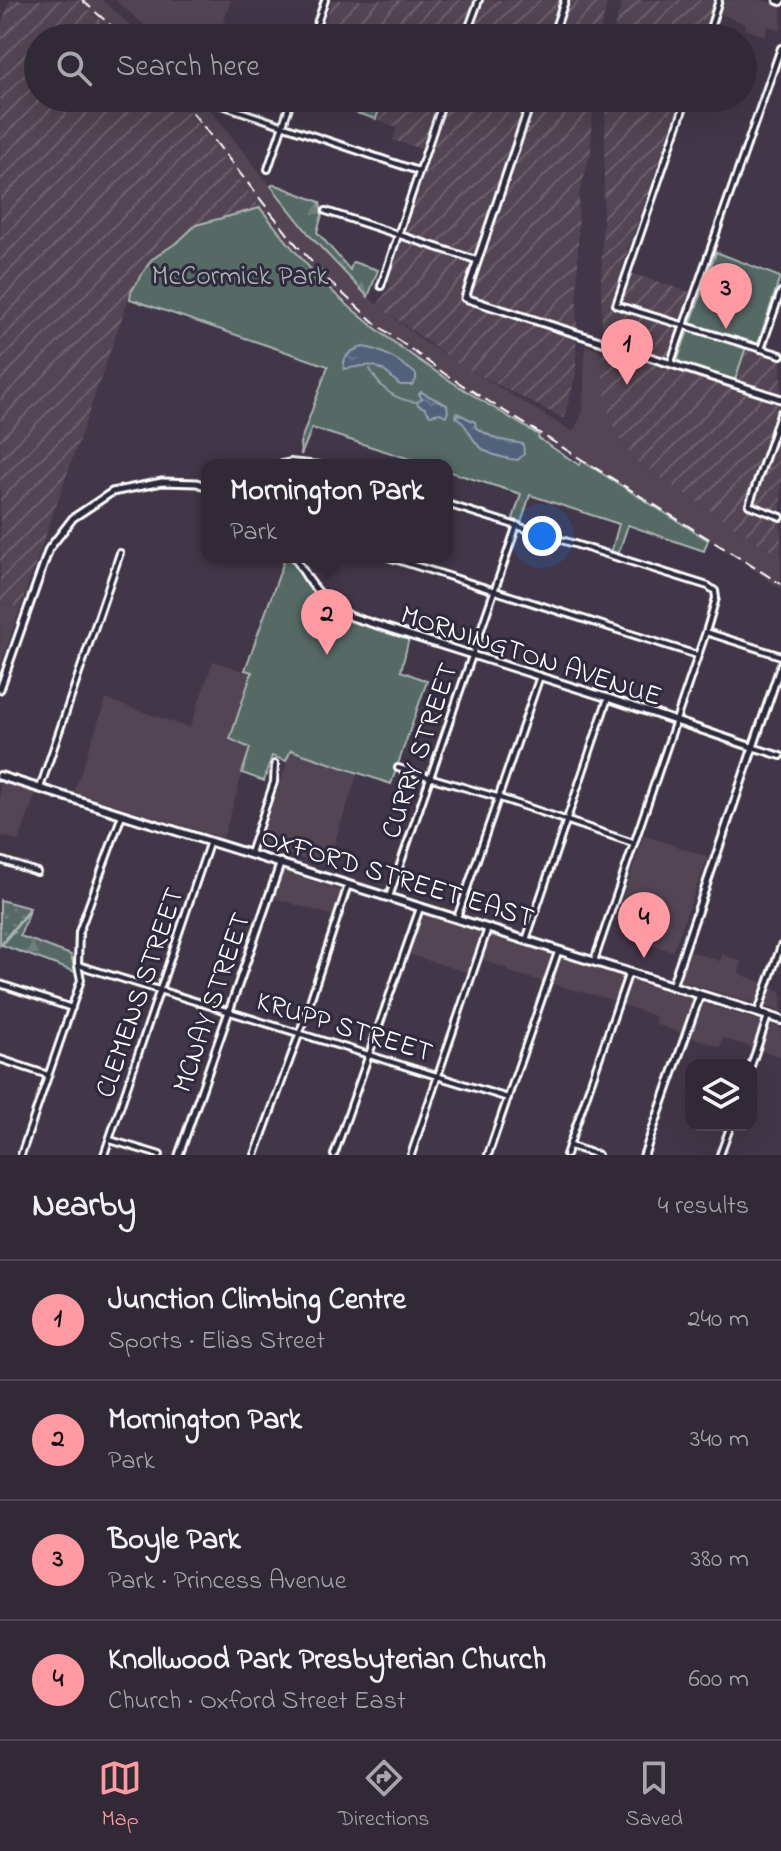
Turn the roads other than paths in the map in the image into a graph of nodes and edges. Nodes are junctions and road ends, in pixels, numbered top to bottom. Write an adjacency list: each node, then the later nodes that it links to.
1 (325, 0): 5 (street)
2 (479, 0): 6 (street)
3 (565, 0): 7 (street)
4 (719, 0): 8 (street)
5 (317, 24)
6 (470, 24)
7 (557, 24)
8 (711, 24)
9 (781, 48): 23 (street)
10 (242, 112): 15 (street)
11 (288, 112): 15 (street)
12 (439, 112): 17 (street)
13 (527, 112): 20 (street)
14 (682, 112): 23 (street)
15 (283, 126): 16 (street); 17 (street)
16 (268, 169)
17 (418, 171): 19 (street)
18 (326, 211): 19 (street)
19 (396, 234): 20 (street); 21 (street)
20 (476, 260): 26 (street)
21 (381, 286)
22 (781, 292): 24 (street)
23 (684, 326): 24 (street); 26 (street)
24 (761, 349): 25 (street)
25 (781, 355)
26 (671, 362): 27 (street)
27 (781, 399)
28 (781, 413): 29 (street)
29 (778, 431): 32 (street)
30 (201, 485): 44 (street)
31 (453, 506): 33 (street)
32 (781, 517)
33 (517, 525): 37 (street, CURRY STREET); 38 (street)
34 (120, 553): 53 (street)
35 (299, 563): 39 (street, MORNINGTON AVENUE)
36 (407, 563): 37 (street)
37 (495, 591): 39 (street, CURRY STREET); 40 (street)
38 (706, 632): 40 (street); 41 (street)
39 (472, 655): 43 (street, MORNINGTON AVENUE); 52 (street, CURRY STREET)
40 (697, 655): 46 (street)
41 (781, 656)
42 (781, 665): 47 (street)
43 (540, 676): 45 (street, MORNINGTON AVENUE); 54 (street)
44 (0, 689)
45 (608, 698): 46 (street, MORNINGTON AVENUE); 56 (street)
46 (676, 720): 47 (street, MORNINGTON AVENUE); 58 (street)
47 (752, 747): 48 (street, MORNINGTON AVENUE); 75 (street)
48 (781, 756)
49 (275, 764): 59 (street)
50 (398, 768): 52 (street)
51 (0, 776): 53 (main road, OXFORD STREET EAST)
52 (430, 777): 54 (street); 64 (street, CURRY STREET)
53 (40, 788): 55 (main road, OXFORD STREET EAST)
54 (497, 797): 56 (street); 66 (street)
55 (122, 813): 57 (main road, OXFORD STREET EAST); 72 (street)
56 (565, 820): 58 (street); 68 (street)
57 (210, 841): 59 (main road, OXFORD STREET EAST); 76 (street, CLEMENS STREET)
58 (633, 843): 71 (street)
59 (250, 853): 61 (main road, OXFORD STREET EAST)
60 (0, 860): 62 (street)
61 (281, 862): 63 (main road, OXFORD STREET EAST); 79 (street, MCNAY STREET)
62 (37, 872)
63 (348, 885): 64 (main road, OXFORD STREET EAST); 83 (street)
64 (389, 897): 65 (main road, OXFORD STREET EAST)
65 (420, 906): 66 (main road, OXFORD STREET EAST); 84 (street)
66 (457, 918): 67 (main road, OXFORD STREET EAST)
67 (488, 928): 68 (main road, OXFORD STREET EAST); 88 (street)
68 (526, 940): 70 (main road, OXFORD STREET EAST)
69 (781, 946): 80 (street)
70 (559, 949): 71 (main road, OXFORD STREET EAST); 89 (street)
71 (594, 961): 73 (main road, OXFORD STREET EAST)
72 (78, 965): 76 (street, KRUPP STREET); 78 (street)
73 (629, 972): 75 (main road, OXFORD STREET EAST); 92 (street)
74 (0, 984): 78 (street)
75 (672, 986): 77 (main road, OXFORD STREET EAST)
76 (160, 989): 79 (street, KRUPP STREET); 91 (street, CLEMENS STREET)
77 (700, 995): 80 (main road, OXFORD STREET EAST); 103 (street)
78 (72, 1008): 87 (street)
79 (228, 1010): 83 (street, KRUPP STREET); 96 (street, MCNAY STREET)
80 (758, 1013): 81 (main road, OXFORD STREET EAST)
81 (768, 1016): 82 (main road, OXFORD STREET EAST); 86 (street)
82 (781, 1020)
83 (300, 1032): 84 (street, KRUPP STREET); 97 (street)
84 (368, 1054): 88 (street, KRUPP STREET); 98 (street)
85 (0, 1059): 87 (street)
86 (753, 1059)
87 (48, 1075): 93 (street)
88 (439, 1075): 89 (street, KRUPP STREET); 99 (street)
89 (508, 1098): 100 (street)
90 (729, 1131): 104 (street)
91 (110, 1140): 94 (street, CLEMENS STREET); 95 (street)
92 (569, 1146): 101 (street); 102 (street)
93 (21, 1155)
94 (104, 1155)
95 (160, 1155)
96 (179, 1155)
97 (255, 1155)
98 (334, 1155)
99 (411, 1155)
100 (488, 1155)
101 (566, 1155)
102 (598, 1155)
103 (644, 1155)
104 (720, 1155)

